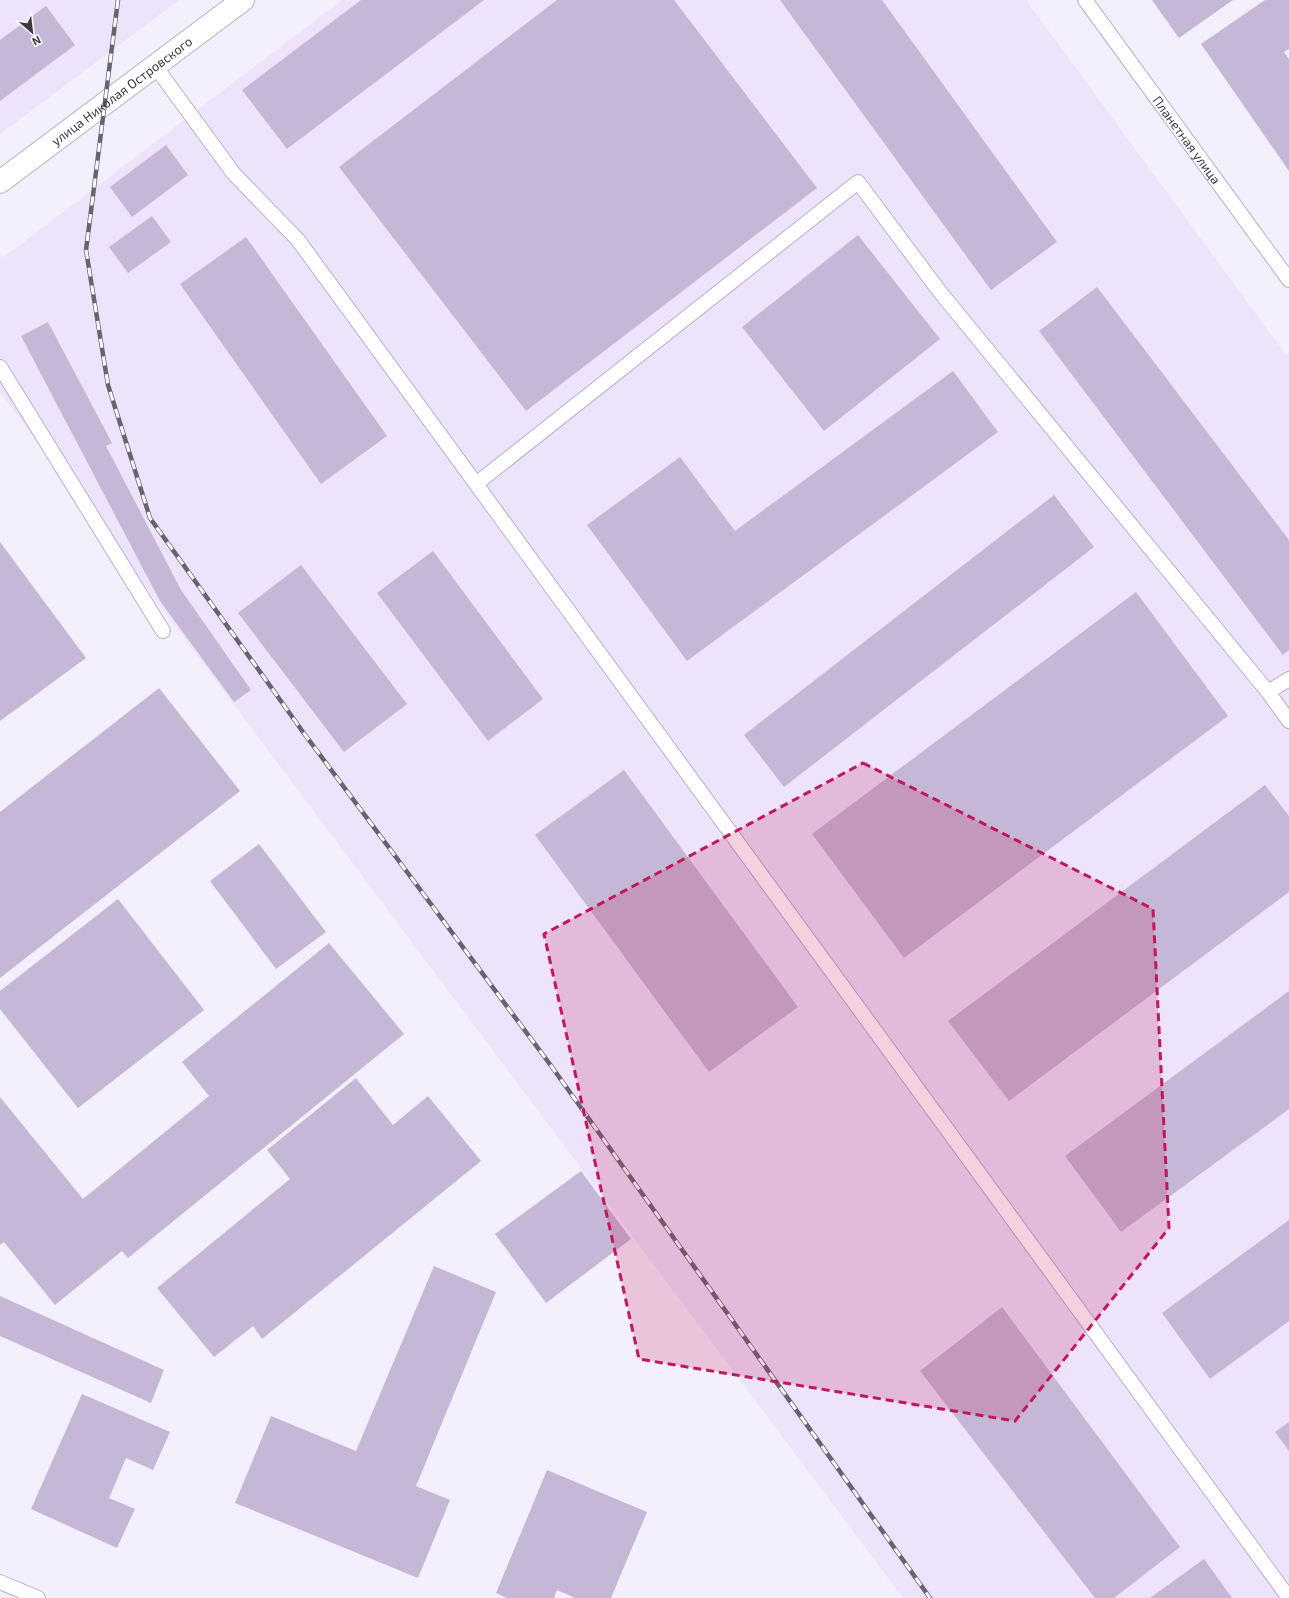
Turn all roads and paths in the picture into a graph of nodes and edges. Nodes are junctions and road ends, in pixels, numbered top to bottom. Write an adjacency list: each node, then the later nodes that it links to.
1 (1085, 0): 5 (lane, Планетная улица)
2 (231, 4): 3 (street, улица Николая Островского)
3 (155, 66): 4 (street, улица Николая Островского); 7 (lane)
4 (0, 182)
5 (1289, 280)
6 (0, 367): 8 (lane)
7 (476, 484): 10 (lane); 14 (lane)
8 (163, 631)
9 (1289, 679): 10 (lane)
10 (1268, 692): 11 (lane)
11 (1289, 721)
12 (0, 1582): 13 (lane)
13 (38, 1598)
14 (1289, 1598)

